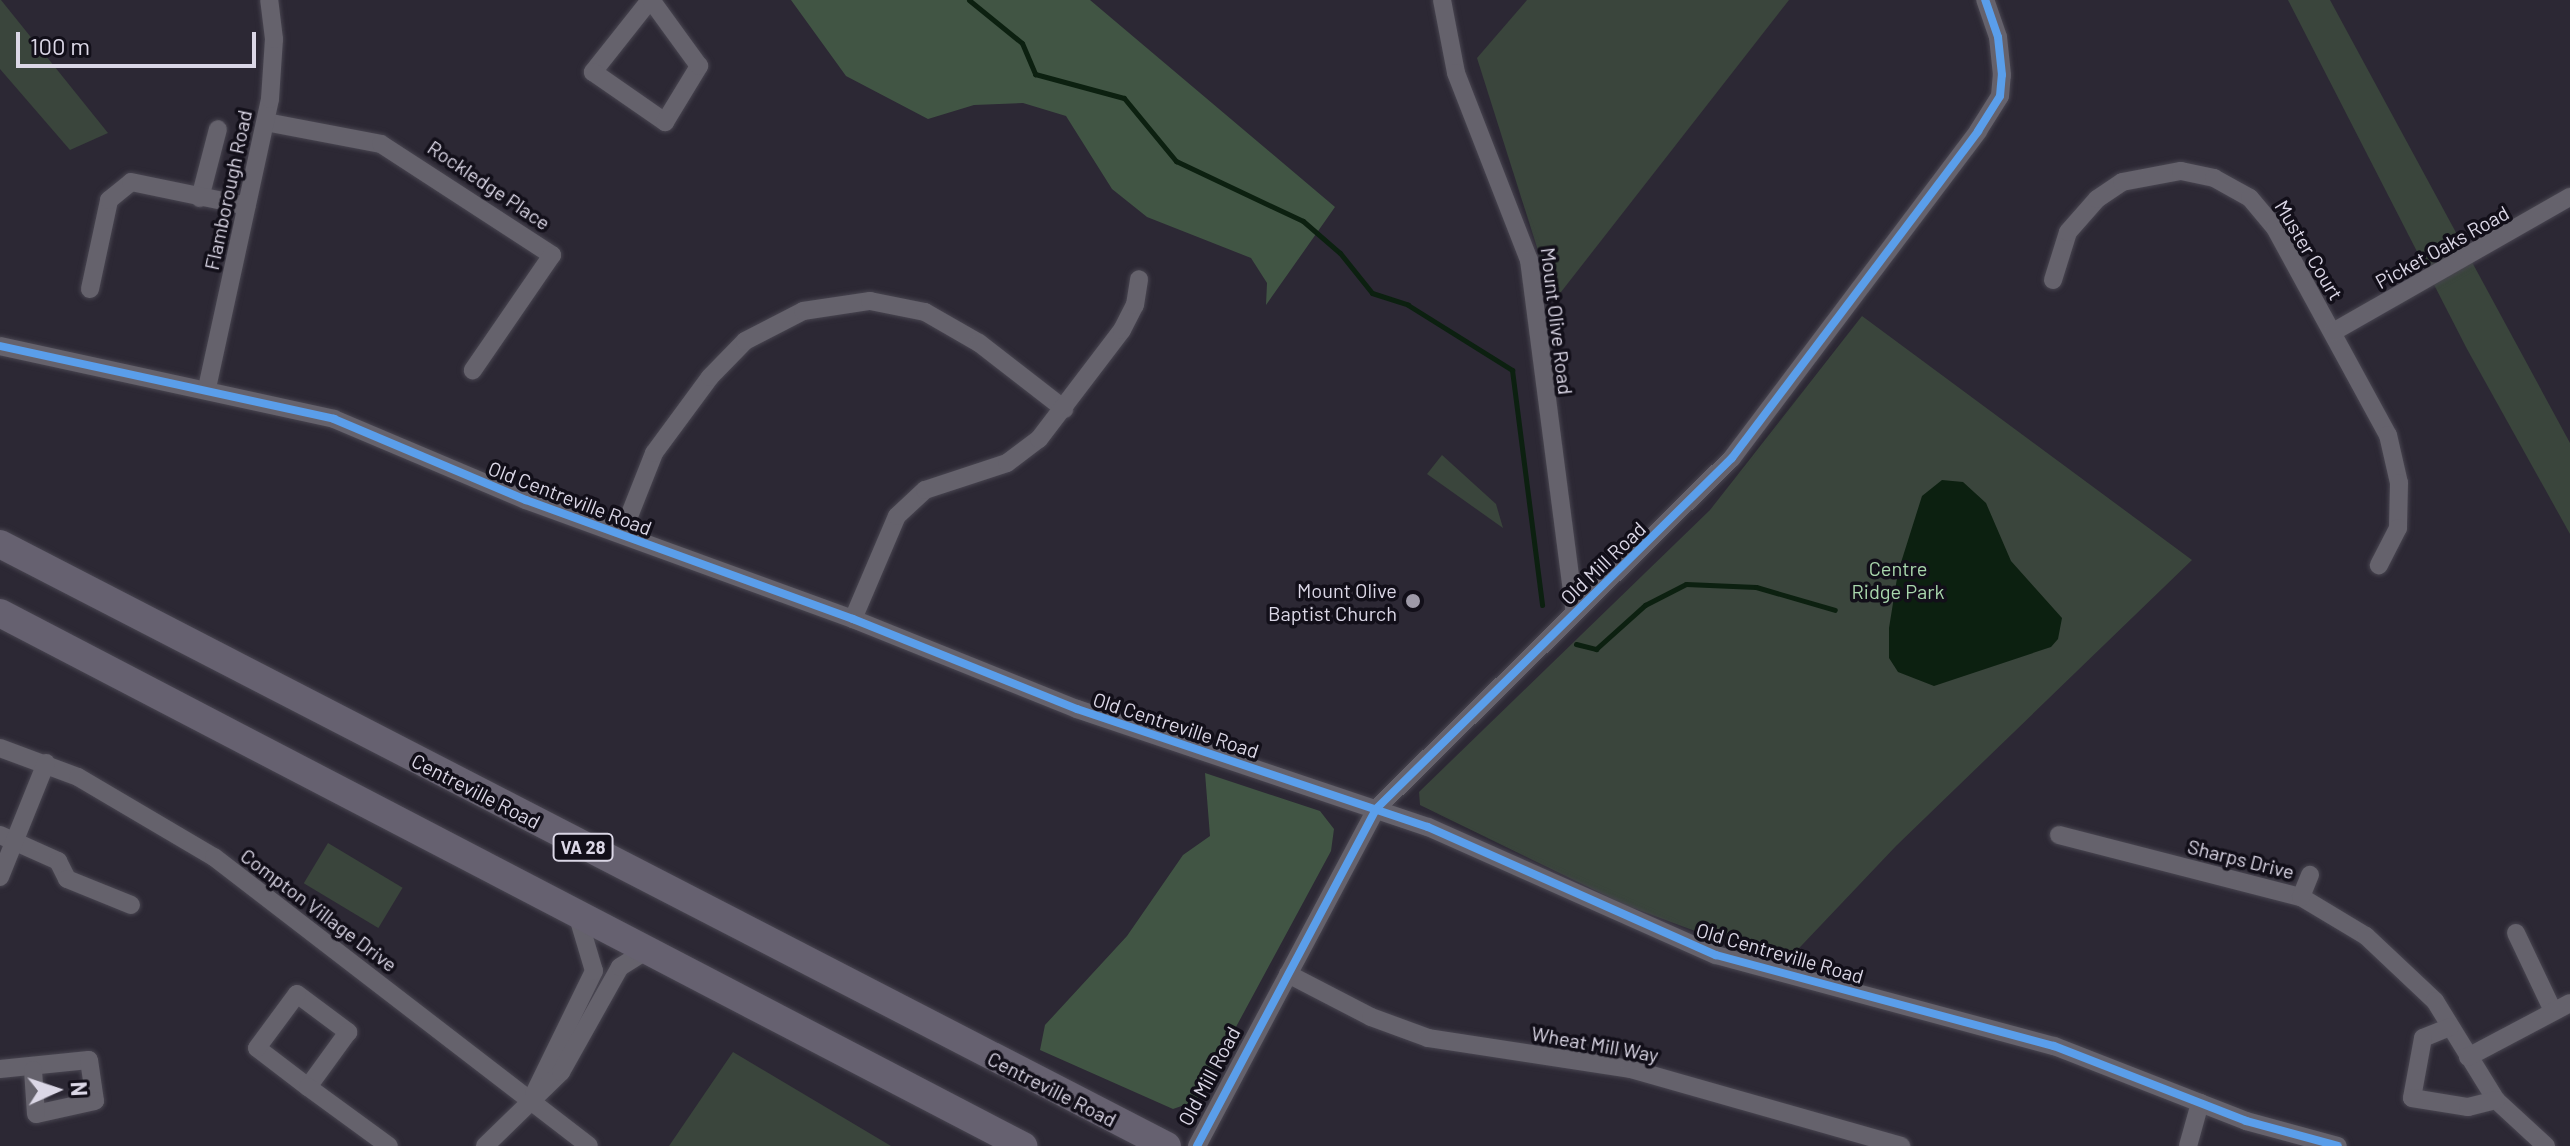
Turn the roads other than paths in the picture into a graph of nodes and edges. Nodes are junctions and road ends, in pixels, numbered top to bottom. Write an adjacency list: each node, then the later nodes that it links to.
1 (269, 0): 5 (street, Flamborough Road)
2 (650, 0): 2 (street)
3 (1442, 0): 21 (street, Mount Olive Road)
4 (1985, 0): 21 (street, Old Mill Road)
5 (266, 122): 9 (street, Flamborough Road); 15 (street, Rockledge Place)
6 (218, 129): 8 (street)
7 (2570, 197): 13 (street, Picket Oaks Road)
8 (200, 198): 9 (street); 12 (street)
9 (247, 206): 16 (street, Flamborough Road)
10 (1139, 279): 17 (street)
11 (2053, 280): 13 (street, Muster Court)
12 (90, 289)
13 (2333, 332): 20 (street, Muster Court)
14 (0, 346): 16 (street, Old Centreville Road)
15 (473, 370)
16 (207, 388): 18 (street, Old Centreville Road)
17 (1064, 409): 18 (street); 23 (street)
18 (622, 534): 23 (street, Old Centreville Road)
19 (0, 544): 50 (highway, Centreville Road / VA 28)
20 (2379, 565)
21 (1575, 612): 26 (street, Old Mill Road)
22 (0, 613): 33 (highway)
23 (853, 619): 26 (street, Old Centreville Road)
24 (0, 748): 25 (street, Compton Village Drive)
25 (46, 763): 28 (street); 43 (street, Compton Village Drive)
26 (1376, 809): 36 (street, Old Mill Road); 45 (street, Old Centreville Road)
27 (2059, 835): 31 (street, Sharps Drive)
28 (8, 840): 30 (street); 32 (street)
29 (2310, 875): 31 (street)
30 (0, 877)
31 (2301, 897): 38 (street, Sharps Drive)
32 (131, 905)
33 (577, 914): 35 (highway); 43 (street)
34 (2516, 933): 37 (street)
35 (646, 951): 43 (street); 49 (highway)
36 (1288, 974): 51 (street, Old Mill Road); 52 (street, Wheat Mill Way)
37 (2562, 1007): 39 (street)
38 (2450, 1027): 39 (street, Sharps Drive); 44 (street)
39 (2468, 1057): 44 (street, Sharps Drive)
40 (0, 1069): 41 (street)
41 (33, 1070)
42 (308, 1087): 42 (street); 46 (street)
43 (531, 1100): 47 (street); 48 (street, Compton Village Drive)
44 (2496, 1100): 55 (street, Sharps Drive)
45 (2200, 1103): 53 (street); 54 (street, Old Centreville Road)
46 (389, 1146)
47 (485, 1146)
48 (589, 1146)
49 (1023, 1146)
50 (1167, 1146)
51 (1197, 1146)
52 (1901, 1146)
53 (2188, 1146)
54 (2338, 1146)
55 (2546, 1146)

